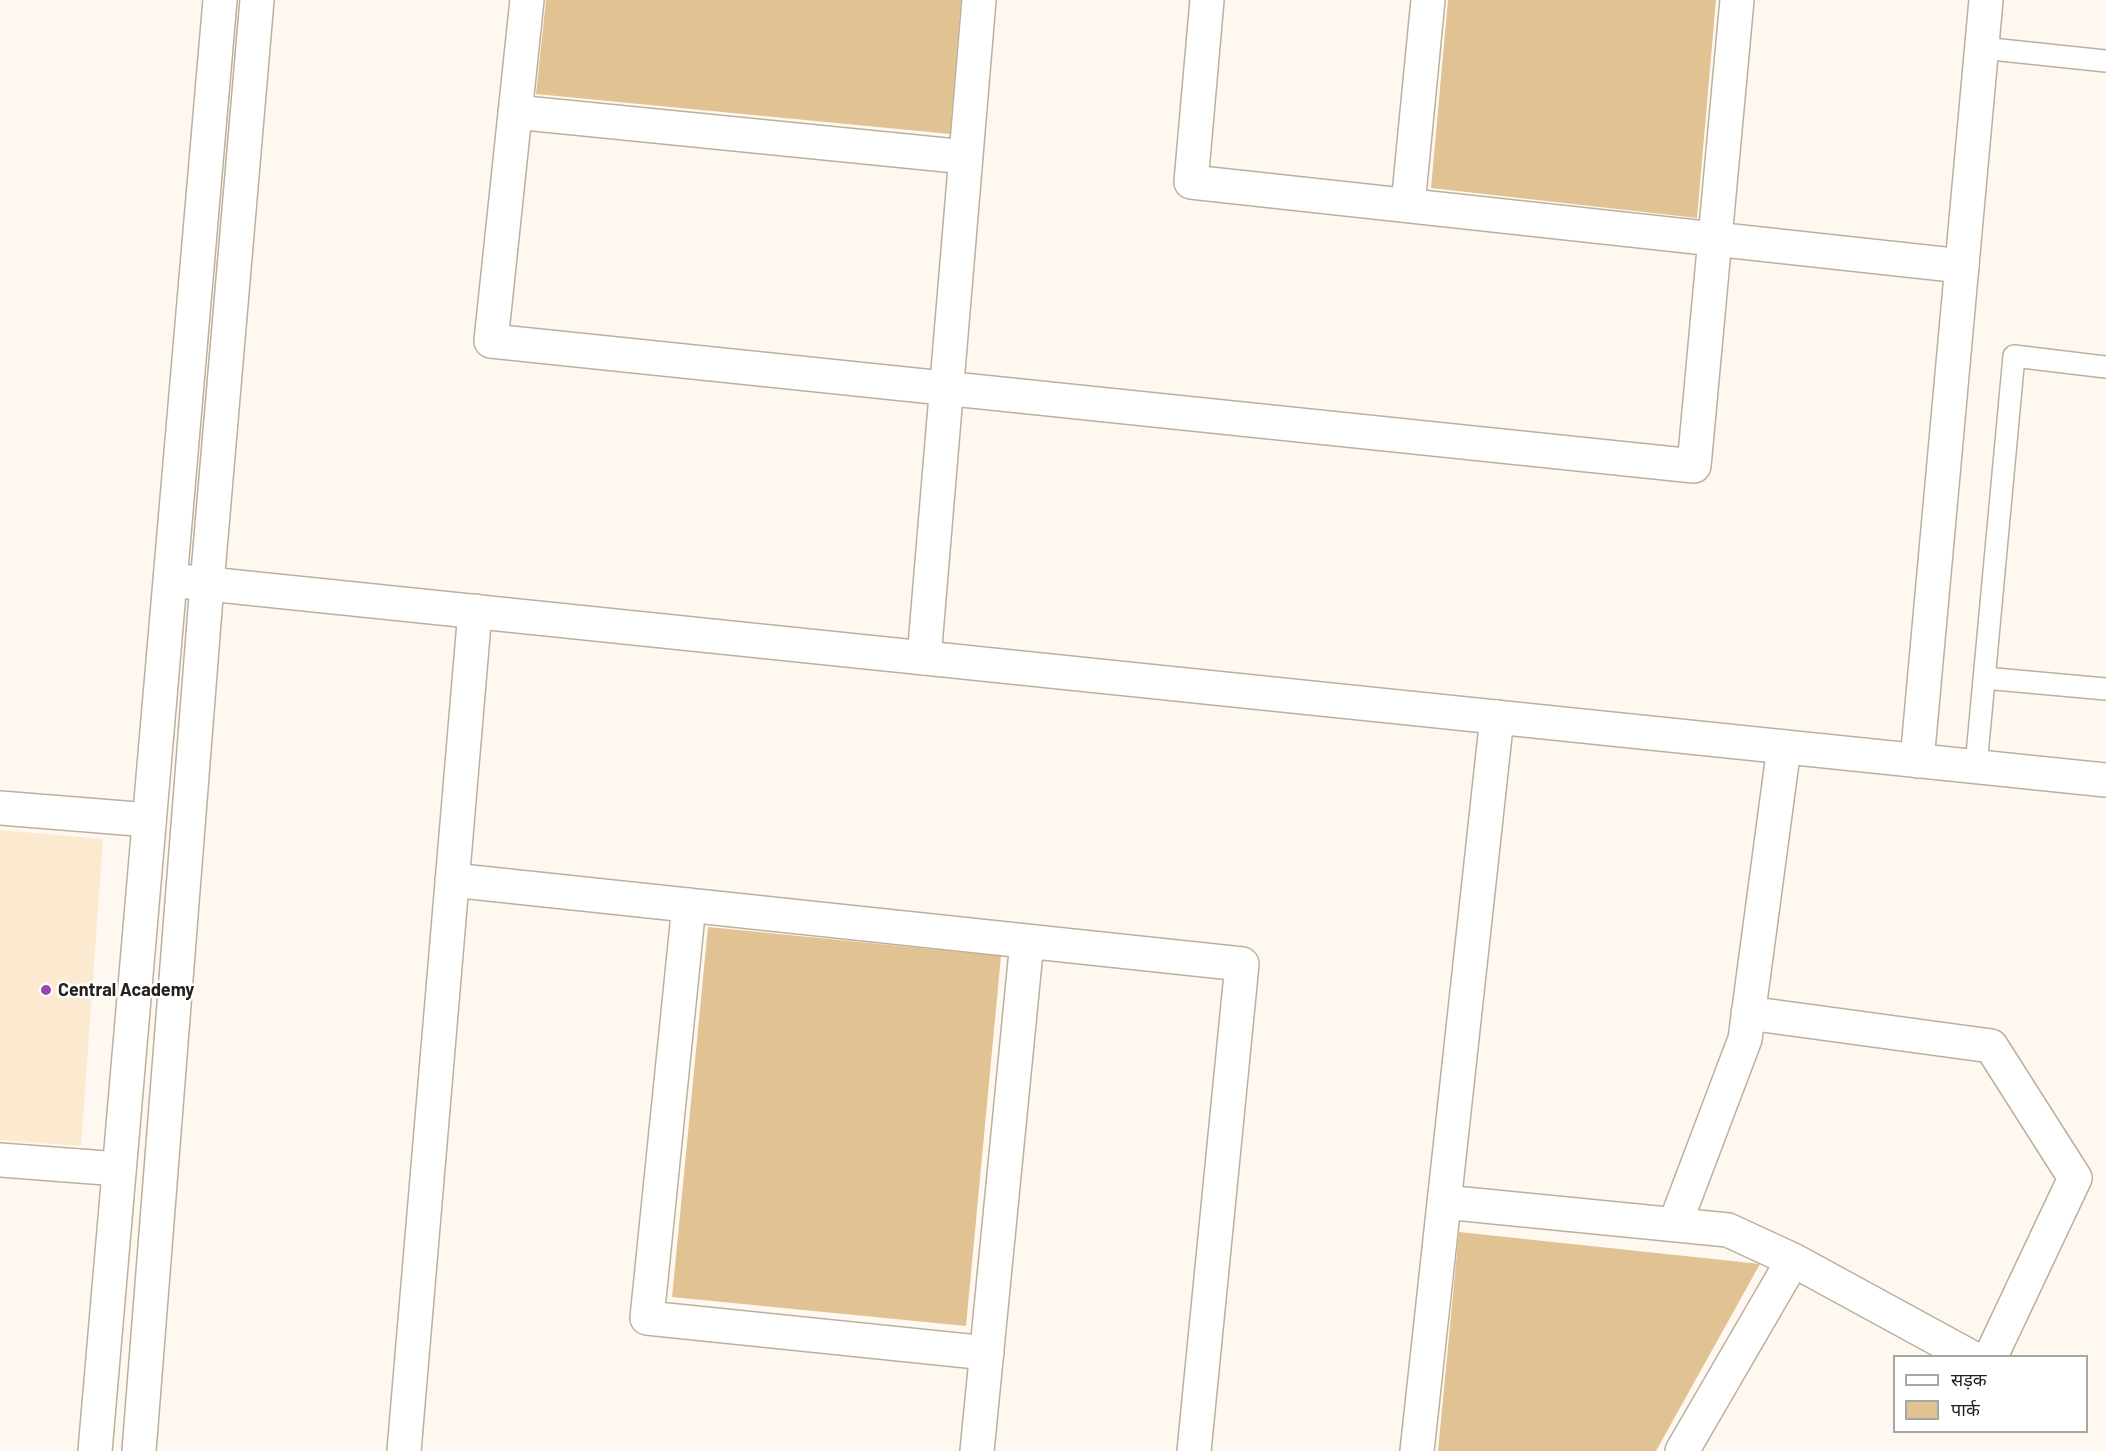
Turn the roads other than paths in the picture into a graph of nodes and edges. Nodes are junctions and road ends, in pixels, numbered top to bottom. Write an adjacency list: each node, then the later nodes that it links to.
1 (220, 0): 18 (street)
2 (257, 0): 19 (street)
3 (527, 0): 11 (street)
4 (979, 0): 12 (street)
5 (1207, 0): 13 (street)
6 (1428, 0): 13 (street)
7 (1737, 0): 14 (street)
8 (1986, 0): 9 (street)
9 (1982, 48): 10 (lane); 15 (street)
10 (2106, 61)
11 (515, 112): 12 (street); 17 (street)
12 (966, 157): 17 (street)
13 (1408, 206): 14 (street)
14 (1715, 239): 15 (street); 17 (street)
15 (1962, 266): 26 (street)
16 (2106, 367): 22 (lane)
17 (946, 388): 21 (street)
18 (170, 580): 19 (street); 30 (street)
19 (207, 584): 20 (street); 44 (street)
20 (475, 611): 21 (street); 31 (street)
21 (924, 658): 24 (street)
22 (1984, 678): 23 (lane); 27 (lane)
23 (2106, 689)
24 (1497, 717): 25 (street); 37 (street)
25 (1784, 747): 26 (street); 34 (street)
26 (1917, 761): 27 (street)
27 (1976, 766): 28 (street)
28 (2106, 780)
29 (0, 808): 30 (street)
30 (149, 820): 36 (street)
31 (453, 880): 32 (street); 45 (street)
32 (689, 905): 33 (street); 40 (street)
33 (1027, 941): 40 (street); 47 (street)
34 (1748, 1013): 38 (street); 42 (street)
35 (0, 1160): 36 (street)
36 (119, 1169): 43 (street)
37 (1444, 1202): 38 (street); 48 (street)
38 (1675, 1224): 39 (street)
39 (1793, 1260): 41 (street); 49 (street)
40 (987, 1353): 46 (street)
41 (1967, 1355)
42 (1991, 1355)
43 (95, 1451)
44 (139, 1451)
45 (404, 1451)
46 (977, 1451)
47 (1194, 1451)
48 (1417, 1451)
49 (1682, 1451)

